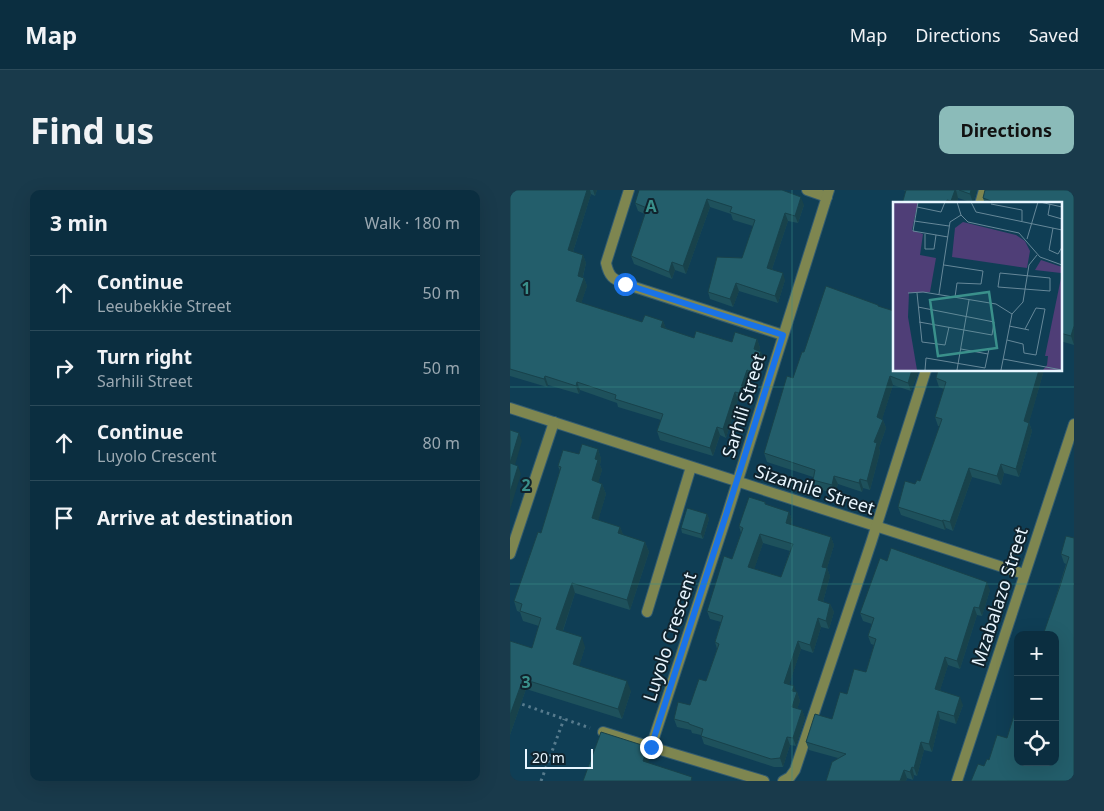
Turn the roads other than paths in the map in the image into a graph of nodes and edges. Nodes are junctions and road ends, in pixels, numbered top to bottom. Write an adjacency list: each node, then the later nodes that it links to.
1 (629, 190): 4 (street)
2 (808, 190): 3 (street, Sarhili Street)
3 (828, 193): 4 (street, Sarhili Street)
4 (783, 335): 10 (street, Sarhili Street)
5 (926, 371): 11 (street)
6 (510, 408): 7 (street, Sizamile Street)
7 (554, 422): 9 (street, Sizamile Street); 12 (street)
8 (1073, 429): 13 (street, Mzabalazo Street)
9 (691, 467): 10 (street, Sizamile Street); 14 (street)
10 (737, 482): 11 (street, Sizamile Street); 16 (street, Luyolo Crescent)
11 (876, 527): 13 (street, Sizamile Street); 18 (street)
12 (510, 554)
13 (1024, 574): 19 (street, Mzabalazo Street)
14 (647, 612)
15 (603, 732): 16 (street)
16 (651, 747): 17 (street)
17 (764, 781)
18 (783, 781)
19 (957, 781)

